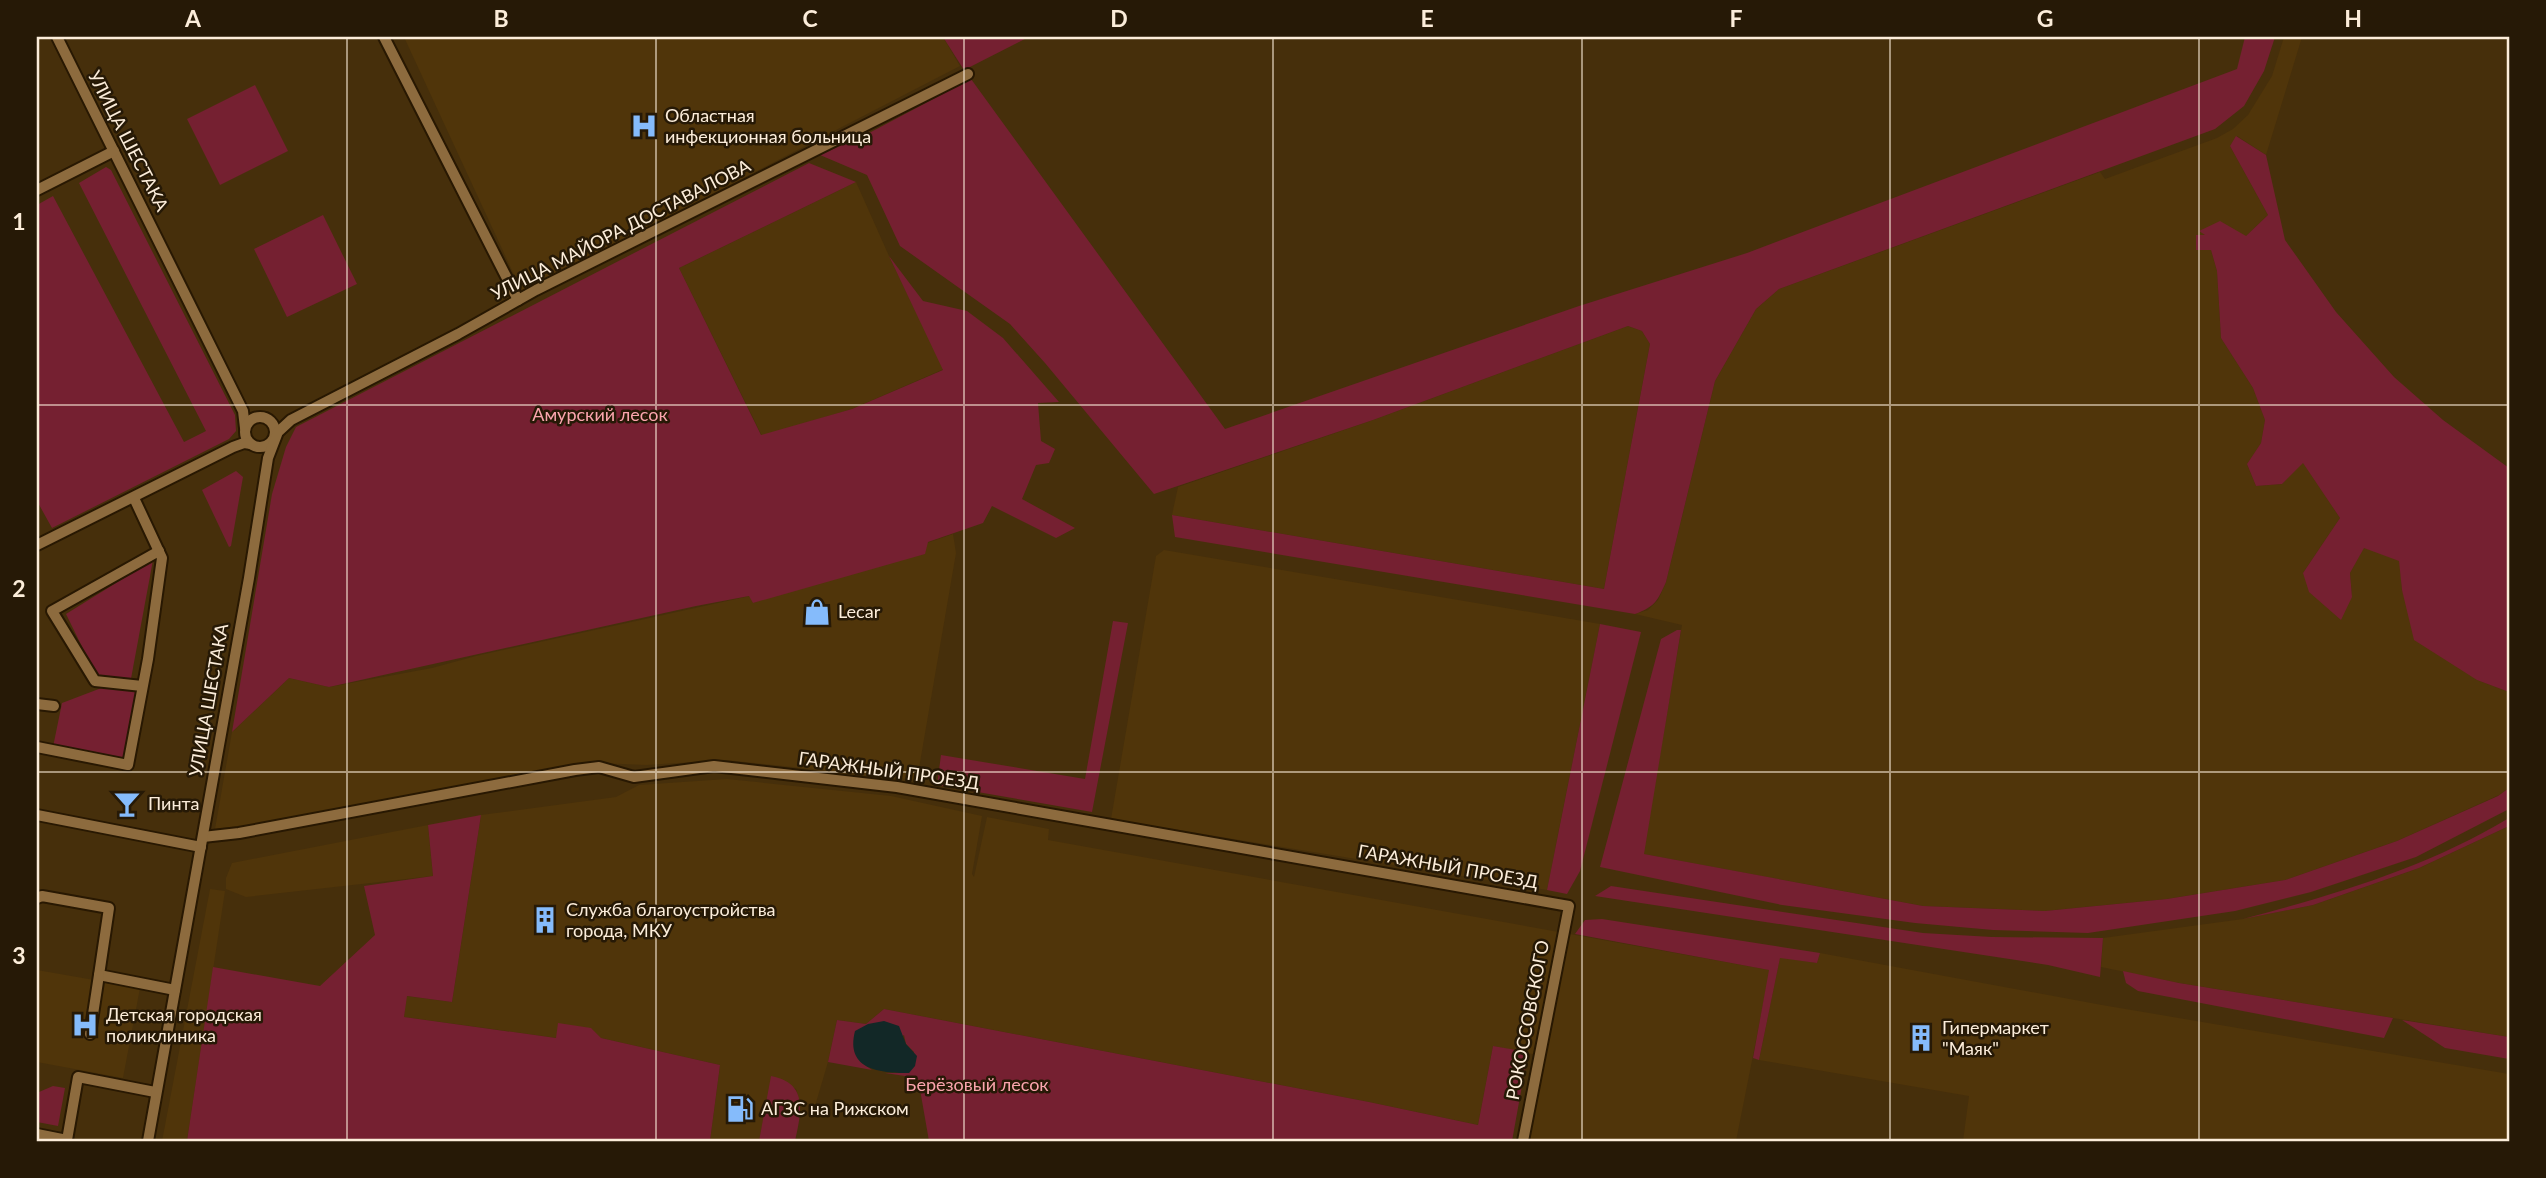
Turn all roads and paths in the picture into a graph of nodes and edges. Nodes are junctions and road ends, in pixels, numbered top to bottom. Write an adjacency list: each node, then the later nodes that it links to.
1 (57, 37): 4 (street, УЛИЦА ШЕСТАКА)
2 (384, 37): 6 (street)
3 (968, 74): 6 (street, УЛИЦА МАЙОРА ДОСТАВАЛОВА)
4 (114, 151): 5 (street); 7 (street, УЛИЦА ШЕСТАКА)
5 (37, 190)
6 (518, 300): 10 (street, УЛИЦА МАЙОРА ДОСТАВАЛОВА)
7 (243, 411): 8 (street); 11 (street, УЛИЦА ШЕСТАКА)
8 (254, 418): 9 (street); 11 (street)
9 (269, 420): 10 (street, УЛИЦА МАЙОРА ДОСТАВАЛОВА); 12 (street)
10 (292, 420): 12 (street, УЛИЦА МАЙОРА ДОСТАВАЛОВА)
11 (249, 438): 12 (street); 13 (street, УЛИЦА ШЕСТАКА); 14 (street)
12 (274, 438): 13 (street, УЛИЦА ШЕСТАКА)
13 (266, 471): 22 (street, УЛИЦА ШЕСТАКА)
14 (134, 498): 15 (street); 16 (street)
15 (37, 545)
16 (159, 551): 17 (street); 17 (street)
17 (142, 686): 20 (street)
18 (37, 704): 19 (street)
19 (54, 706)
20 (37, 747)
21 (37, 815): 22 (street, ГАРАЖНЫЙ ПРОЕЗД)
22 (202, 842): 24 (street, ГАРАЖНЫЙ ПРОЕЗД); 26 (street, УЛИЦА ШЕСТАКА)
23 (37, 898): 25 (street)
24 (1569, 906): 31 (street, РОКОССОВСКОГО)
25 (99, 975): 26 (street); 27 (street)
26 (175, 990): 28 (street, УЛИЦА ШЕСТАКА)
27 (90, 1034)
28 (155, 1092): 29 (street); 30 (street, УЛИЦА ШЕСТАКА)
29 (37, 1134)
30 (148, 1141)
31 (1523, 1141)

